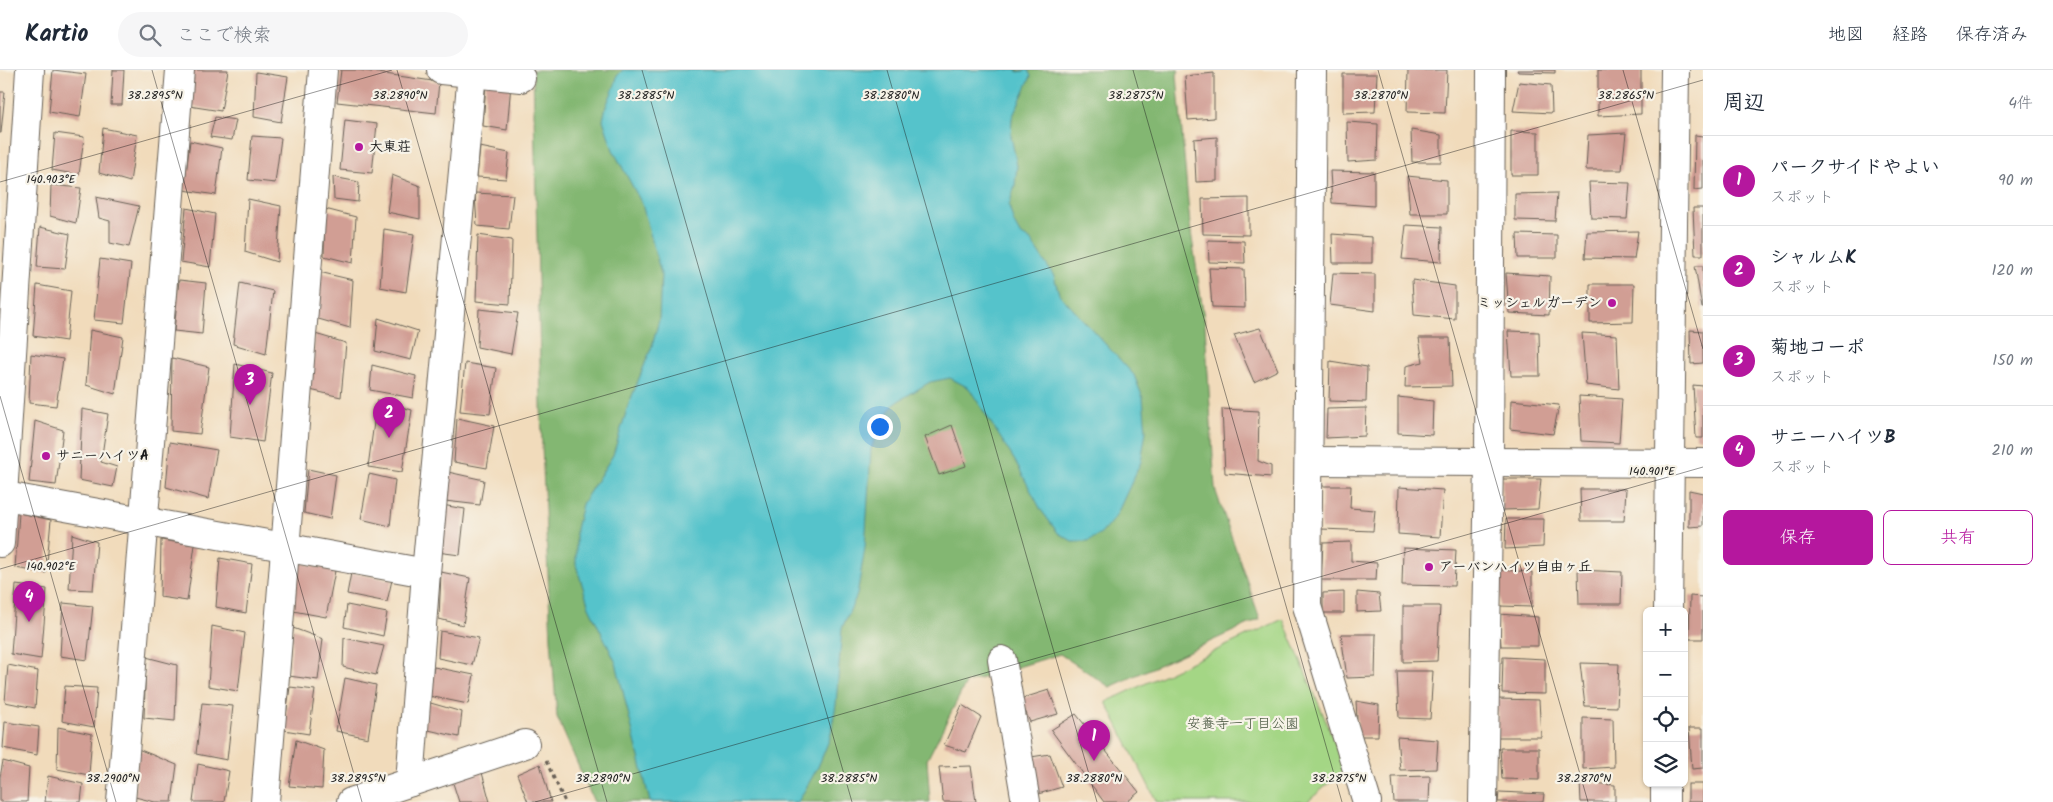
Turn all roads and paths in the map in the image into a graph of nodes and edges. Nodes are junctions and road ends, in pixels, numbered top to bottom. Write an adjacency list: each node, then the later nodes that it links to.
1 (30, 70): 14 (street)
2 (180, 70): 15 (street)
3 (323, 70): 17 (street)
4 (441, 70): 8 (street)
5 (1312, 70): 10 (street)
6 (1491, 70): 11 (street)
7 (1675, 70): 12 (street)
8 (472, 73): 9 (street); 18 (street)
9 (521, 78)
10 (1309, 461): 11 (street); 29 (street)
11 (1489, 462): 12 (street); 30 (street)
12 (1671, 463): 13 (street); 19 (street)
13 (1703, 463)
14 (2, 496): 15 (street); 16 (street)
15 (144, 520): 17 (street); 24 (street)
16 (0, 543)
17 (284, 546): 18 (street); 25 (street)
18 (426, 573): 22 (street)
19 (1668, 607)
20 (1002, 660): 28 (street)
21 (525, 744): 22 (street); 27 (path)
22 (410, 782): 26 (street)
23 (1665, 787): 31 (street)
24 (121, 802)
25 (265, 802)
26 (350, 802)
27 (566, 802)
28 (1026, 802)
29 (1367, 802)
30 (1484, 802)
31 (1665, 802)

